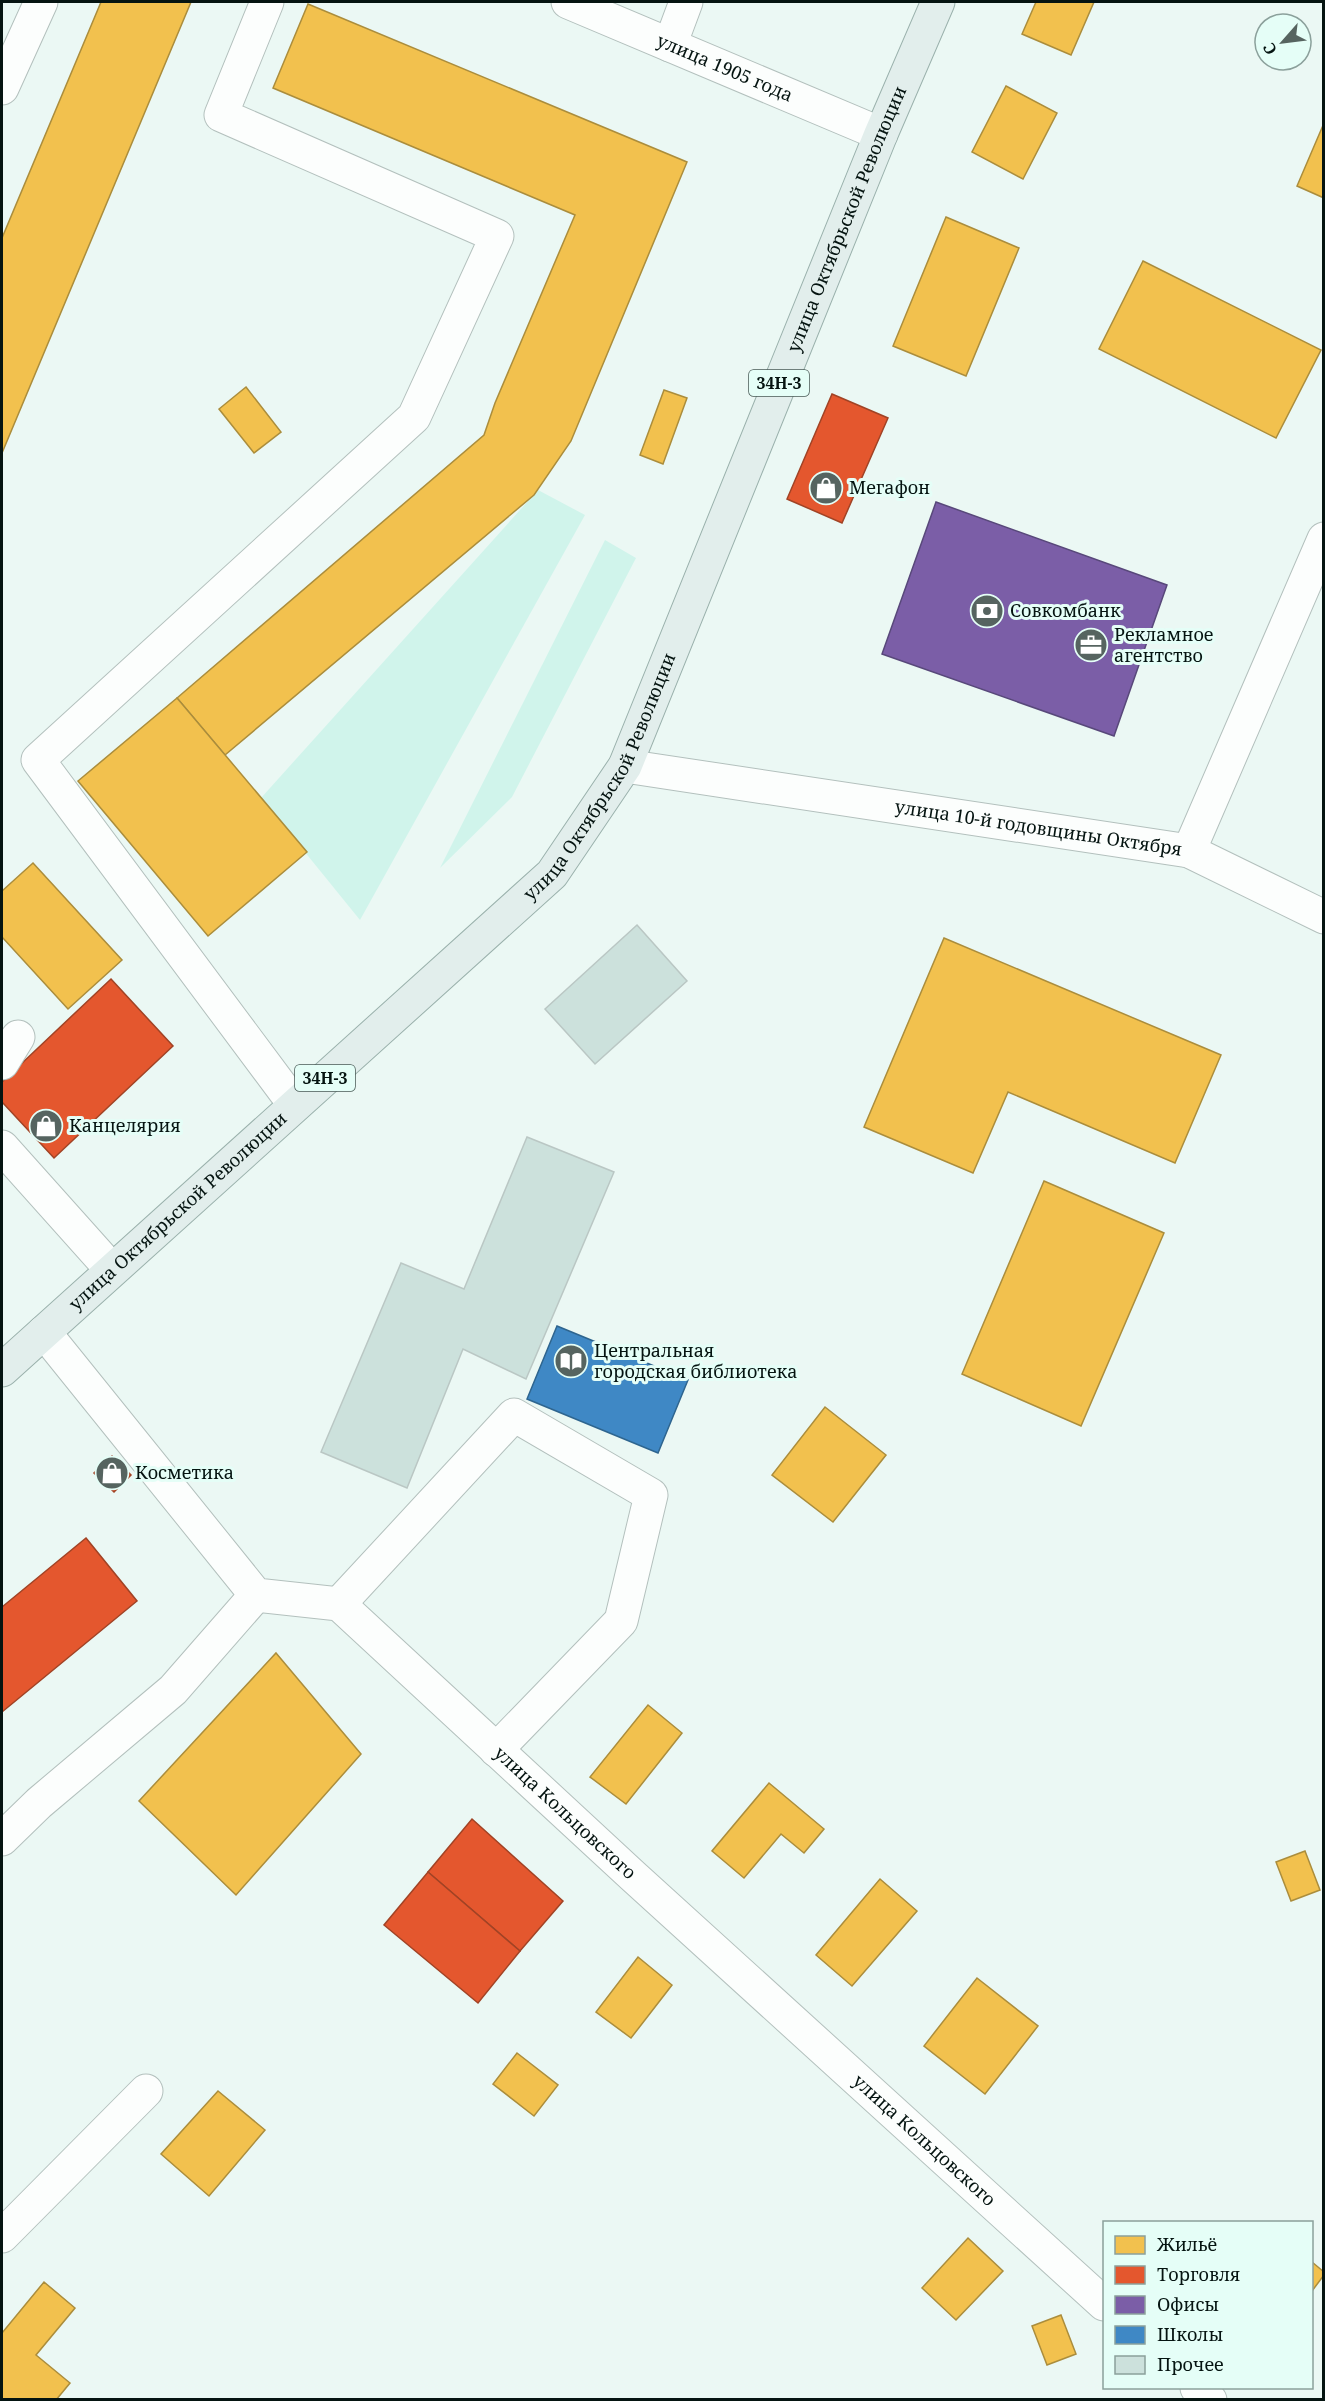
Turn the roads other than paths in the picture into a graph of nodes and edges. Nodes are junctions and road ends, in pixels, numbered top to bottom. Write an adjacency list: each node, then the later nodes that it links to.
1 (41, 2): 7 (street)
2 (267, 2): 14 (street)
3 (568, 2): 6 (street, улица 1905 года)
4 (686, 2): 6 (street)
5 (938, 2): 8 (main road, улица Октябрьской Революции / 34Н-3)
6 (670, 45): 8 (street, улица 1905 года)
7 (2, 88)
8 (881, 134): 11 (main road, улица Октябрьской Революции / 34Н-3)
9 (1323, 539): 10 (street, улица 10-й годовщины Октября)
10 (1312, 597): 12 (street, улица 10-й годовщины Октября)
11 (625, 766): 12 (street, улица 10-й годовщины Октября); 14 (main road, улица Октябрьской Революции / 34Н-3)
12 (1189, 851): 13 (street)
13 (1323, 918)
14 (295, 1105): 16 (main road, улица Октябрьской Революции / 34Н-3)
15 (2, 1147): 16 (street)
16 (112, 1270): 17 (main road, улица Октябрьской Революции / 34Н-3)
17 (44, 1332): 18 (main road, улица Октябрьской Революции / 34Н-3); 19 (street)
18 (2, 1370)
19 (256, 1595): 20 (street); 22 (street)
20 (339, 1604): 21 (street, улица Кольцовского); 21 (street)
21 (496, 1750): 25 (street, улица Кольцовского)
22 (2, 1839)
23 (146, 2091): 24 (street)
24 (2, 2236)
25 (1103, 2303)

